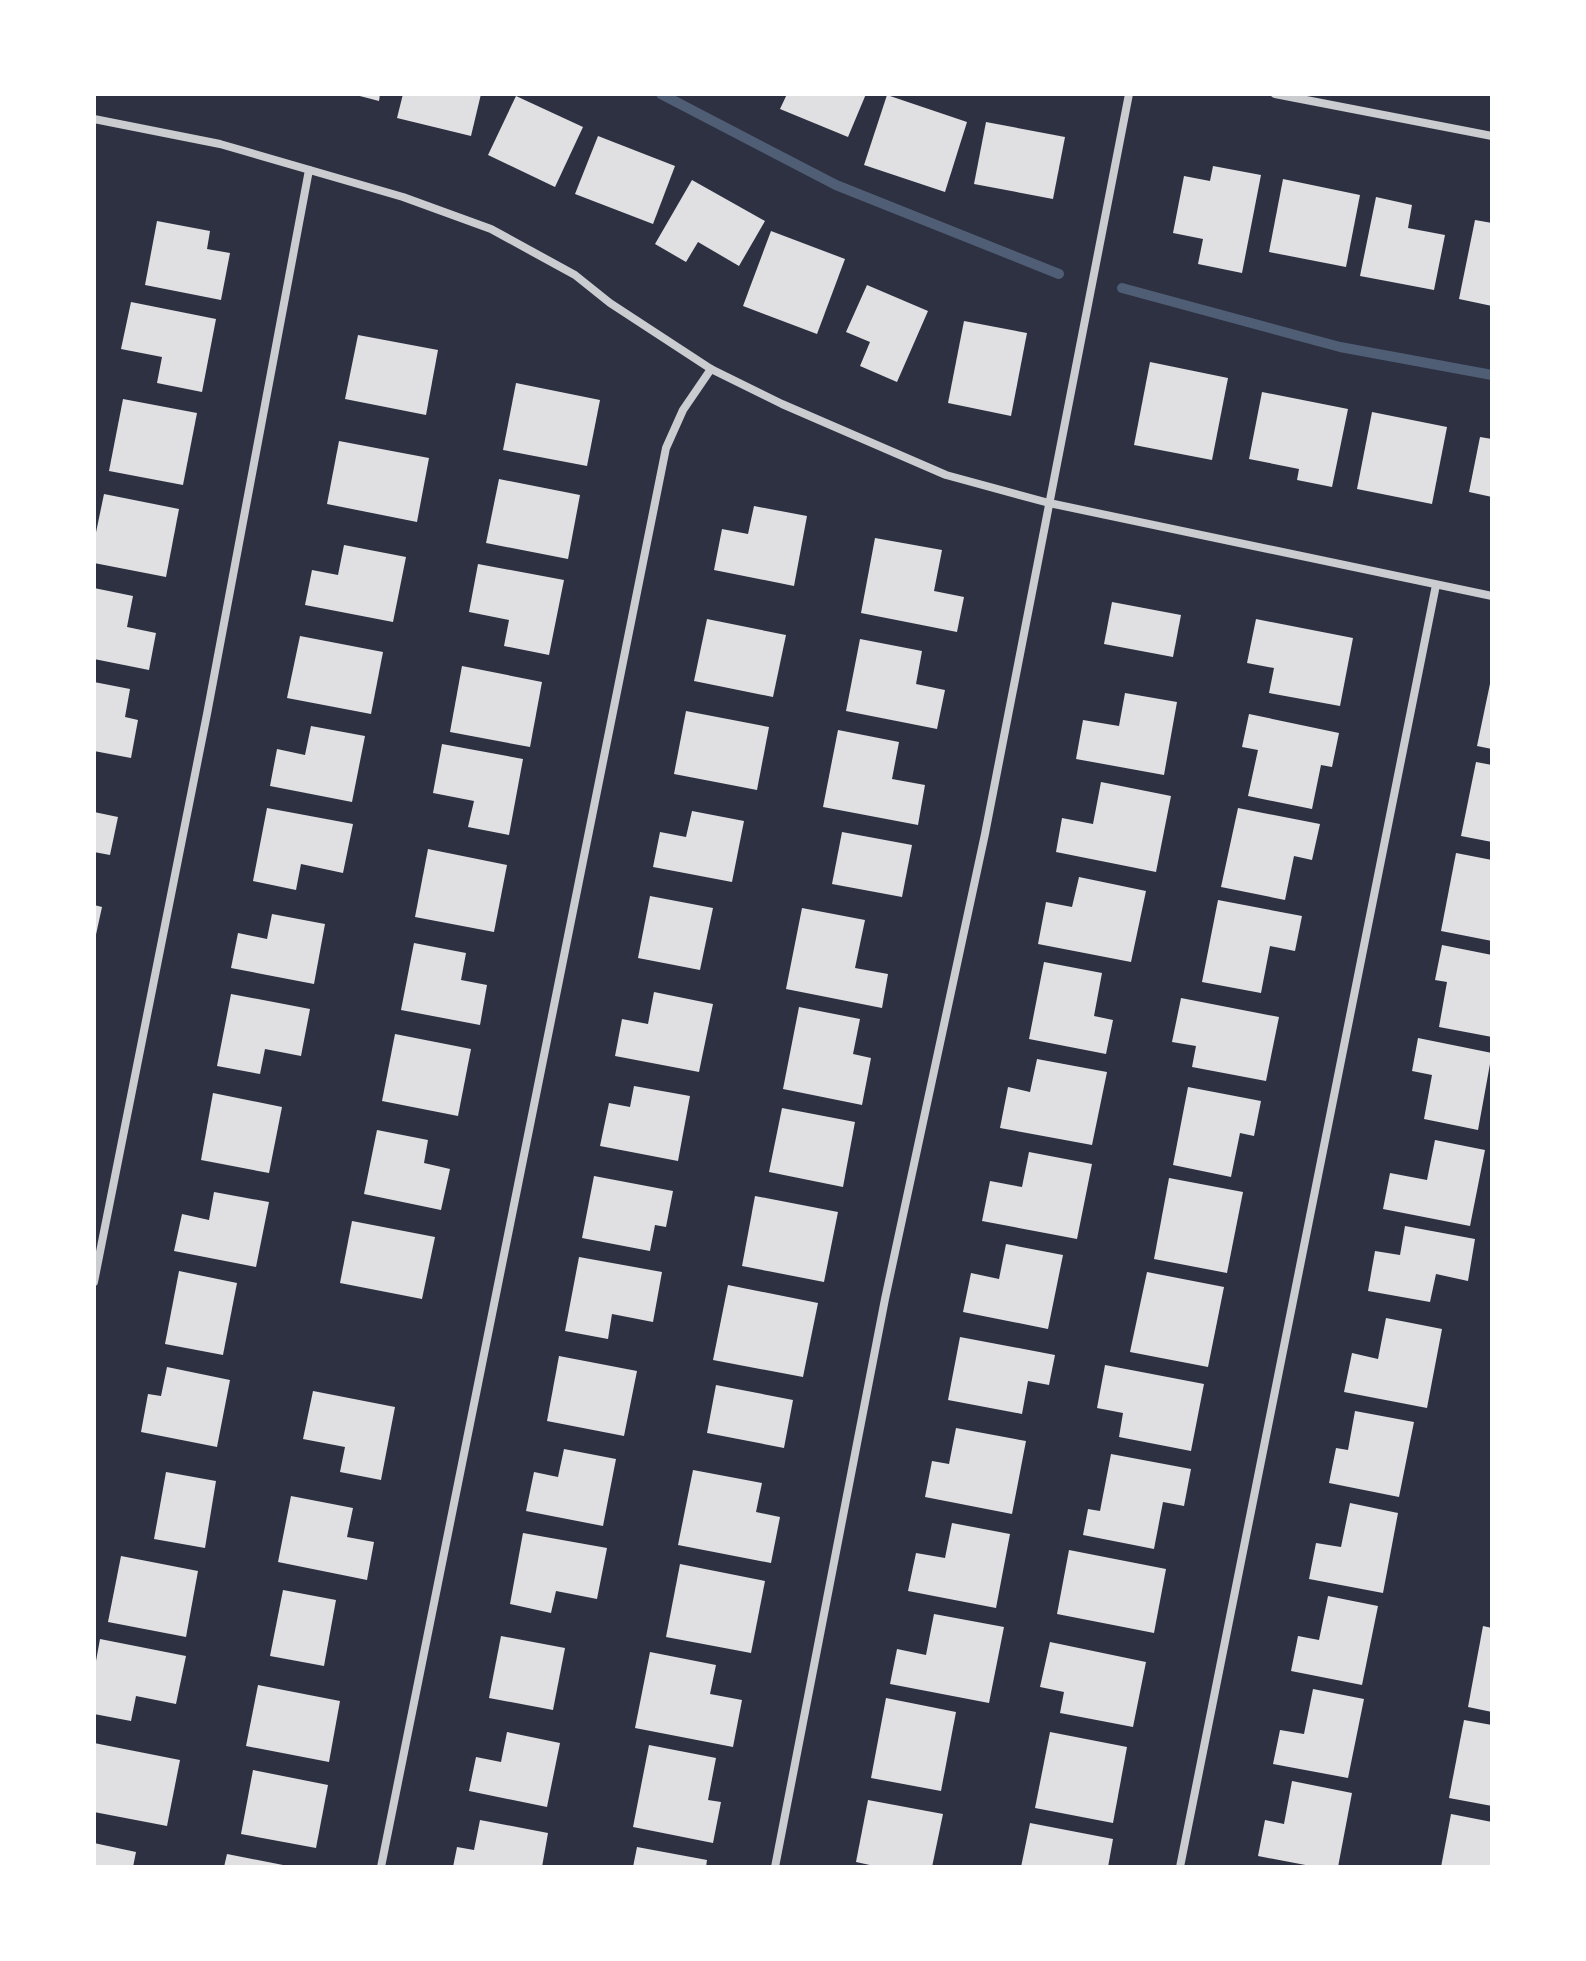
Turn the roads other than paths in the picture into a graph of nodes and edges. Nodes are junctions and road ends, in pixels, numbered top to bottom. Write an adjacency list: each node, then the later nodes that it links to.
1 (1129, 94): 7 (street)
2 (1275, 94): 4 (street)
3 (94, 119): 5 (street)
4 (1492, 136)
5 (309, 170): 6 (street); 10 (street)
6 (711, 369): 7 (street); 11 (street)
7 (1049, 503): 8 (street); 12 (street)
8 (1436, 585): 9 (street); 13 (street)
9 (1492, 596)
10 (94, 1282)
11 (381, 1867)
12 (775, 1867)
13 (1180, 1867)

